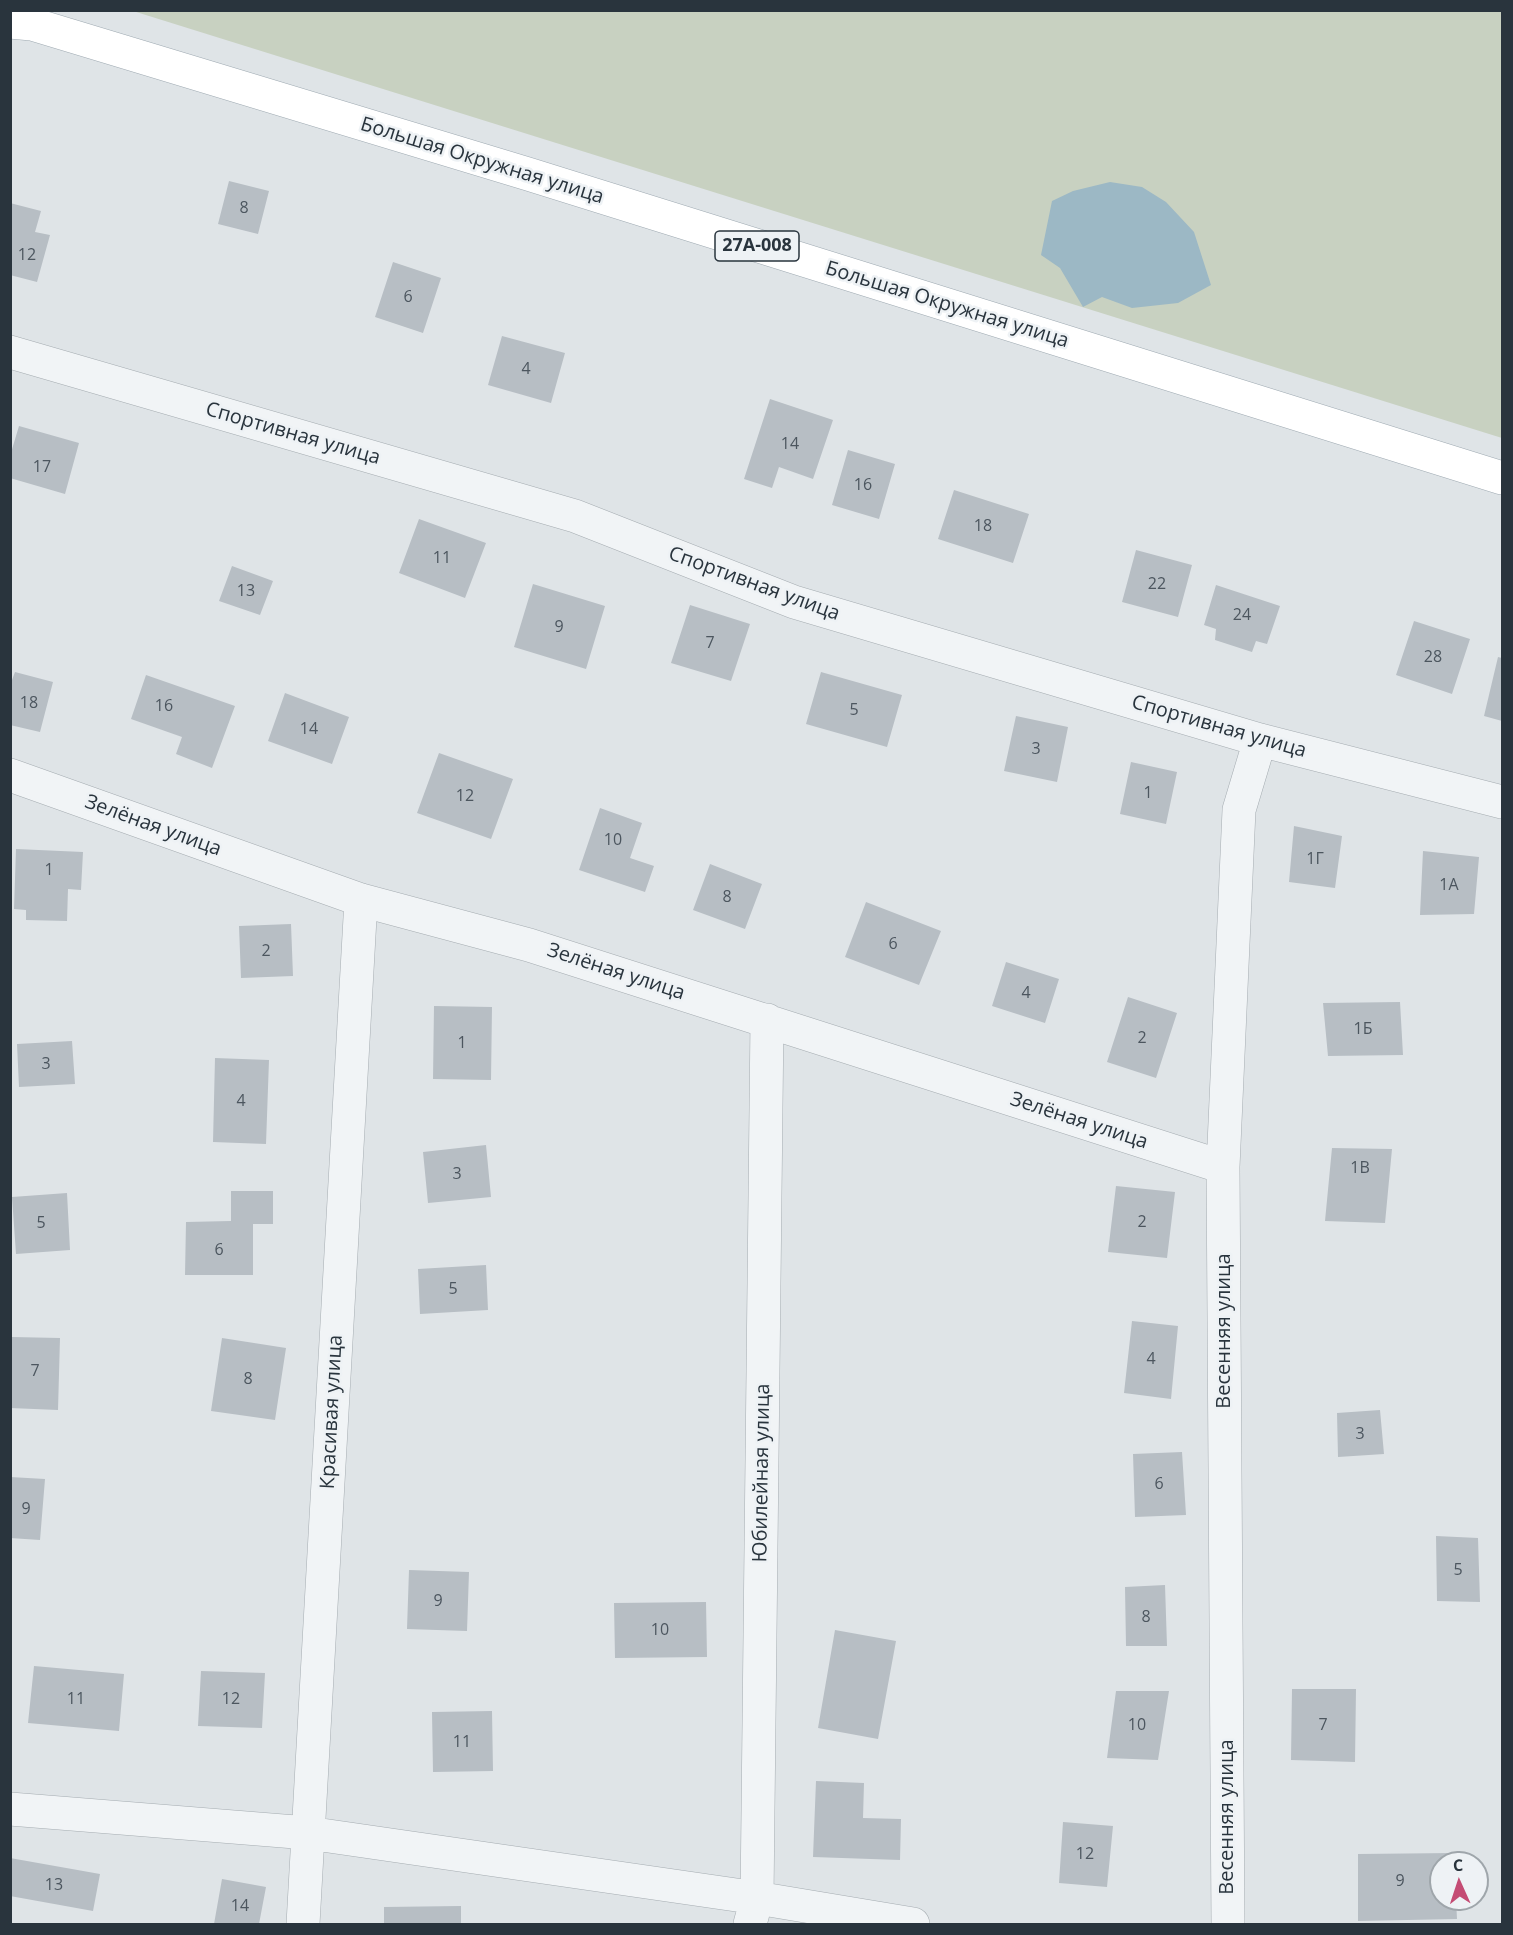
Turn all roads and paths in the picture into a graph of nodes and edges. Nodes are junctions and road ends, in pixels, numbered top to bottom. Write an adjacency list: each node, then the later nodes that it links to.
1 (10, 22): 3 (main road, Большая Окружная улица / 27А-008)
2 (10, 352): 4 (street, Спортивная улица)
3 (1503, 478)
4 (1260, 740): 6 (street, Спортивная улица); 9 (street, Весенняя улица)
5 (10, 775): 7 (street, Зелёная улица)
6 (1503, 802)
7 (362, 900): 8 (street, Зелёная улица); 11 (street, Красивая улица)
8 (767, 1020): 9 (street, Зелёная улица); 12 (street, Юбилейная улица)
9 (1223, 1167): 15 (street, Весенняя улица)
10 (10, 1809): 11 (street)
11 (308, 1833): 12 (street); 13 (street, Красивая улица)
12 (754, 1911): 14 (street)
13 (303, 1924)
14 (913, 1924)
15 (1228, 1924)

